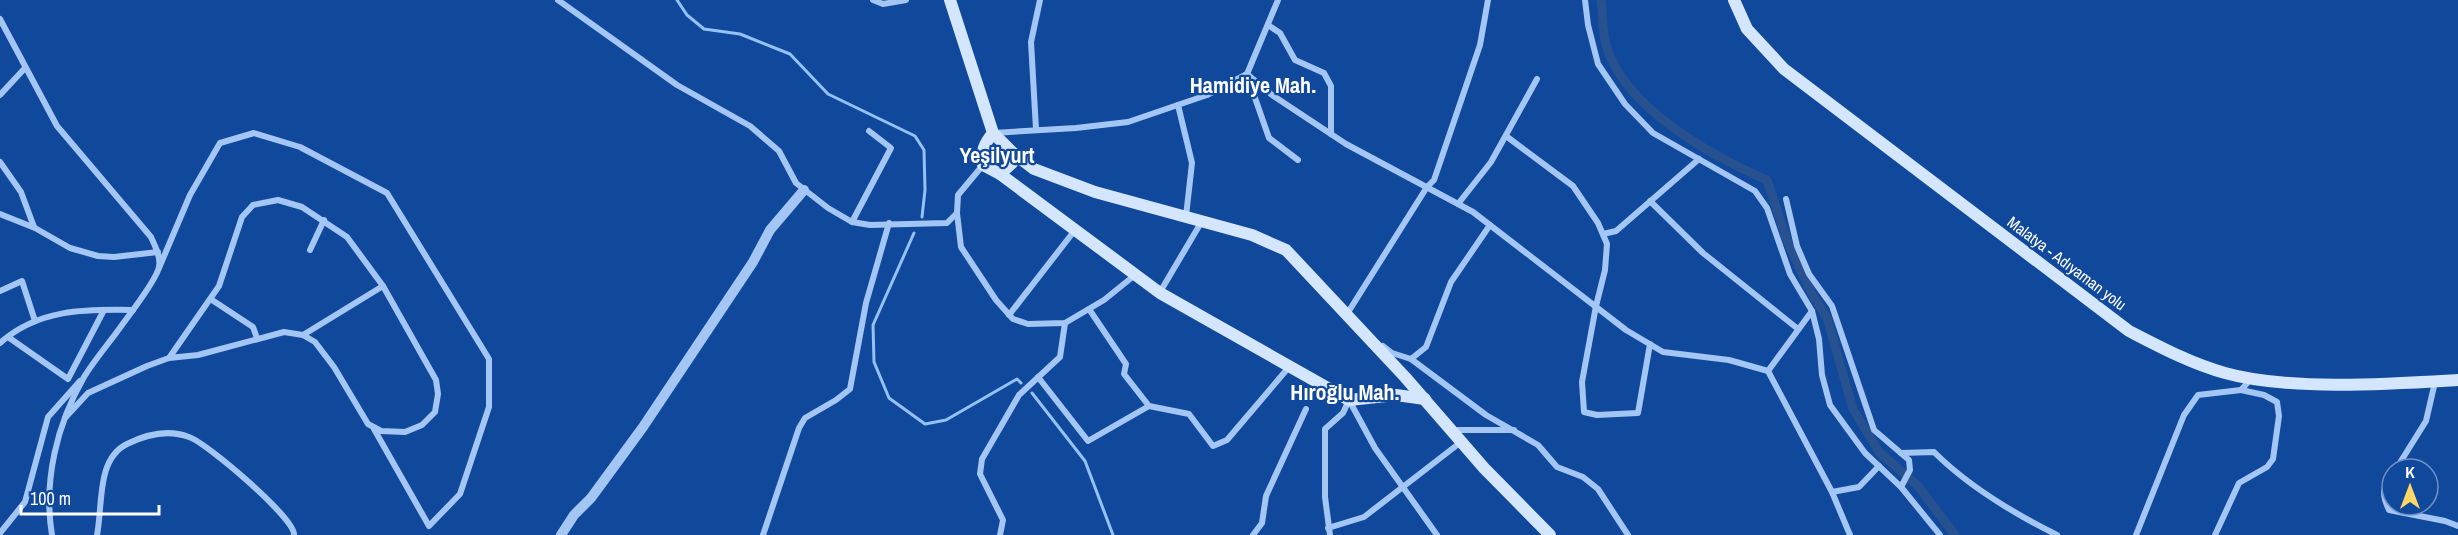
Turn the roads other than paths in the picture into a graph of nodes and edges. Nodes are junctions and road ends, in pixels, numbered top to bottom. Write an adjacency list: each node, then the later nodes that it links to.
1 (558, 0): 29 (street)
2 (873, 0): 3 (street)
3 (906, 0)
4 (950, 0): 19 (main road)
5 (1040, 0): 17 (street)
6 (1278, 0): 11 (street)
7 (1488, 0): 28 (street)
8 (1585, 0): 23 (street)
9 (1734, 0): 74 (main road, Malatya - Adıyaman yolu)
10 (0, 19): 12 (street)
11 (1268, 25): 13 (street); 20 (street)
12 (25, 68): 15 (street); 45 (street)
13 (1247, 74): 16 (street); 20 (street); 24 (street)
14 (1537, 79): 21 (street)
15 (0, 95)
16 (1178, 105): 17 (street); 35 (street)
17 (1036, 129): 19 (street)
18 (869, 132): 38 (street)
19 (993, 133): 22 (main road); 26 (main road)
20 (1331, 134): 28 (street)
21 (1506, 136): 32 (street); 43 (street)
22 (1013, 153): 27 (main road); 35 (main road)
23 (1699, 159): 31 (street); 56 (street)
24 (1298, 160)
25 (0, 162): 41 (street)
26 (983, 165): 27 (main road); 33 (street)
27 (1000, 174): 42 (main road)
28 (1427, 187): 32 (street); 57 (street)
29 (804, 190): 38 (street); 102 (street)
30 (1786, 199): 89 (street)
31 (1650, 201): 43 (street); 62 (street)
32 (1458, 204): 40 (street)
33 (957, 213): 39 (street); 58 (street)
34 (0, 214): 41 (street)
35 (1185, 216): 37 (main road)
36 (324, 220): 44 (street); 48 (street); 51 (street)
37 (1202, 221): 50 (street); 57 (main road)
38 (852, 222): 39 (street)
39 (889, 223): 103 (street)
40 (1490, 225): 52 (street); 69 (street)
41 (35, 228): 45 (street)
42 (1075, 230): 47 (main road); 58 (street)
43 (1603, 234): 52 (street)
44 (310, 250)
45 (158, 252): 46 (street)
46 (159, 268): 55 (street); 84 (street)
47 (1135, 275): 50 (main road); 54 (street)
48 (383, 286): 63 (street); 84 (street)
49 (0, 291): 59 (street)
50 (1160, 293): 70 (main road)
51 (212, 300): 65 (street); 68 (street)
52 (1596, 306): 67 (street); 67 (street)
53 (105, 309): 55 (street); 59 (street); 64 (street)
54 (1089, 309): 60 (street); 80 (street)
55 (133, 310): 72 (street)
56 (1812, 311): 62 (street); 91 (street)
57 (1347, 314): 61 (main road)
58 (1009, 315): 60 (street)
59 (35, 321): 64 (street)
60 (1065, 323): 73 (street)
61 (1361, 329): 69 (street); 78 (main road)
62 (1798, 329): 71 (street)
63 (303, 335): 65 (street); 84 (street)
64 (8, 337): 66 (street)
65 (257, 338): 68 (street)
66 (0, 342)
67 (1650, 344): 71 (street)
68 (170, 358): 82 (street)
69 (1411, 359): 83 (street)
70 (1289, 367): 79 (main road); 80 (street)
71 (1768, 371): 94 (street)
72 (85, 376): 82 (street); 98 (street)
73 (1038, 377): 80 (street); 104 (street)
74 (2252, 378): 76 (main road, Malatya - Adıyaman yolu); 77 (street)
75 (2458, 380): 76 (main road, Malatya - Adıyaman yolu)
76 (2435, 381): 90 (street)
77 (2241, 390): 112 (street); 113 (street)
78 (1425, 399): 79 (main road); 85 (main road)
79 (1349, 400): 93 (street); 97 (street)
80 (1149, 406)
81 (1306, 409): 105 (street)
82 (65, 418): 99 (street)
83 (1496, 419): 86 (street); 87 (street)
84 (373, 427)
85 (1452, 430): 87 (street); 88 (main road)
86 (1514, 430): 87 (street); 108 (street)
87 (1483, 432)
88 (1462, 442): 93 (street); 107 (main road)
89 (1901, 453): 92 (street); 111 (street)
90 (2404, 457)
91 (1879, 466): 92 (street); 94 (street)
92 (1901, 487): 110 (street)
93 (1404, 488): 97 (street); 106 (street)
94 (1832, 492): 109 (street)
95 (2428, 517): 96 (street)
96 (2458, 526)
97 (1329, 532)
98 (0, 533)
99 (52, 535)
100 (97, 535): 101 (street)
101 (294, 535)
102 (561, 535)
103 (762, 535)
104 (1000, 535)
105 (1253, 535)
106 (1437, 535)
107 (1550, 535)
108 (1628, 535)
109 (1850, 535)
110 (1940, 535)
111 (2057, 535)
112 (2136, 535)
113 (2215, 535)

